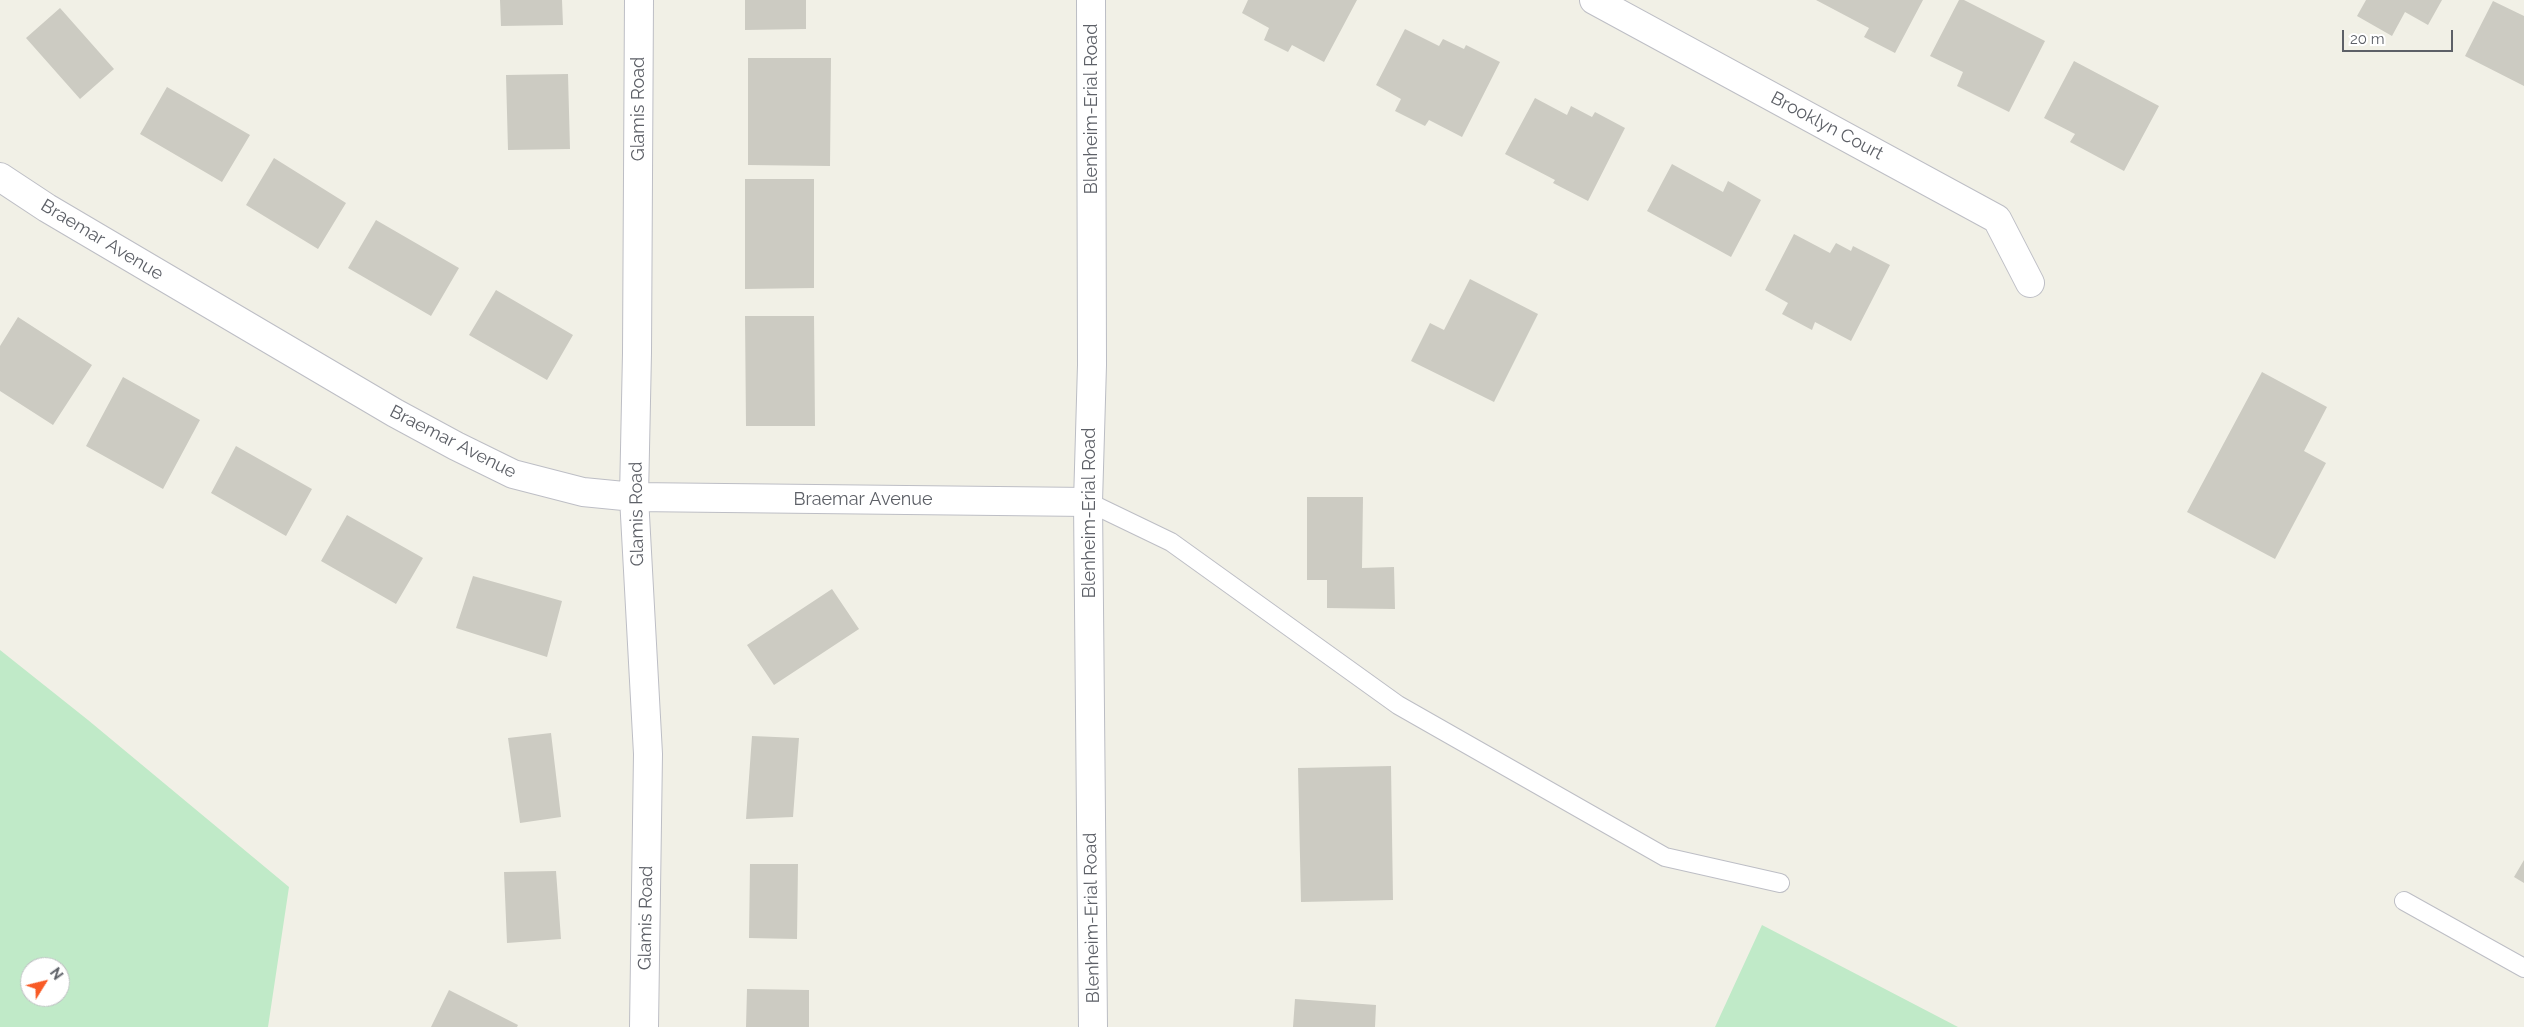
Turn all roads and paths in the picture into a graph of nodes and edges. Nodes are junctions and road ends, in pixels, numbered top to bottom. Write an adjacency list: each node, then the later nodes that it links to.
1 (639, 0): 6 (street, Glamis Road)
2 (1092, 0): 7 (street, Blenheim-Erial Road)
3 (1594, 0): 5 (street, Brooklyn Court)
4 (0, 177): 6 (street, Braemar Avenue)
5 (2030, 283)
6 (634, 497): 7 (street, Braemar Avenue); 11 (street, Glamis Road)
7 (1088, 502): 8 (lane); 12 (street, Blenheim-Erial Road)
8 (1780, 883)
9 (2404, 901): 10 (lane)
10 (2524, 968)
11 (644, 1027)
12 (1093, 1027)

